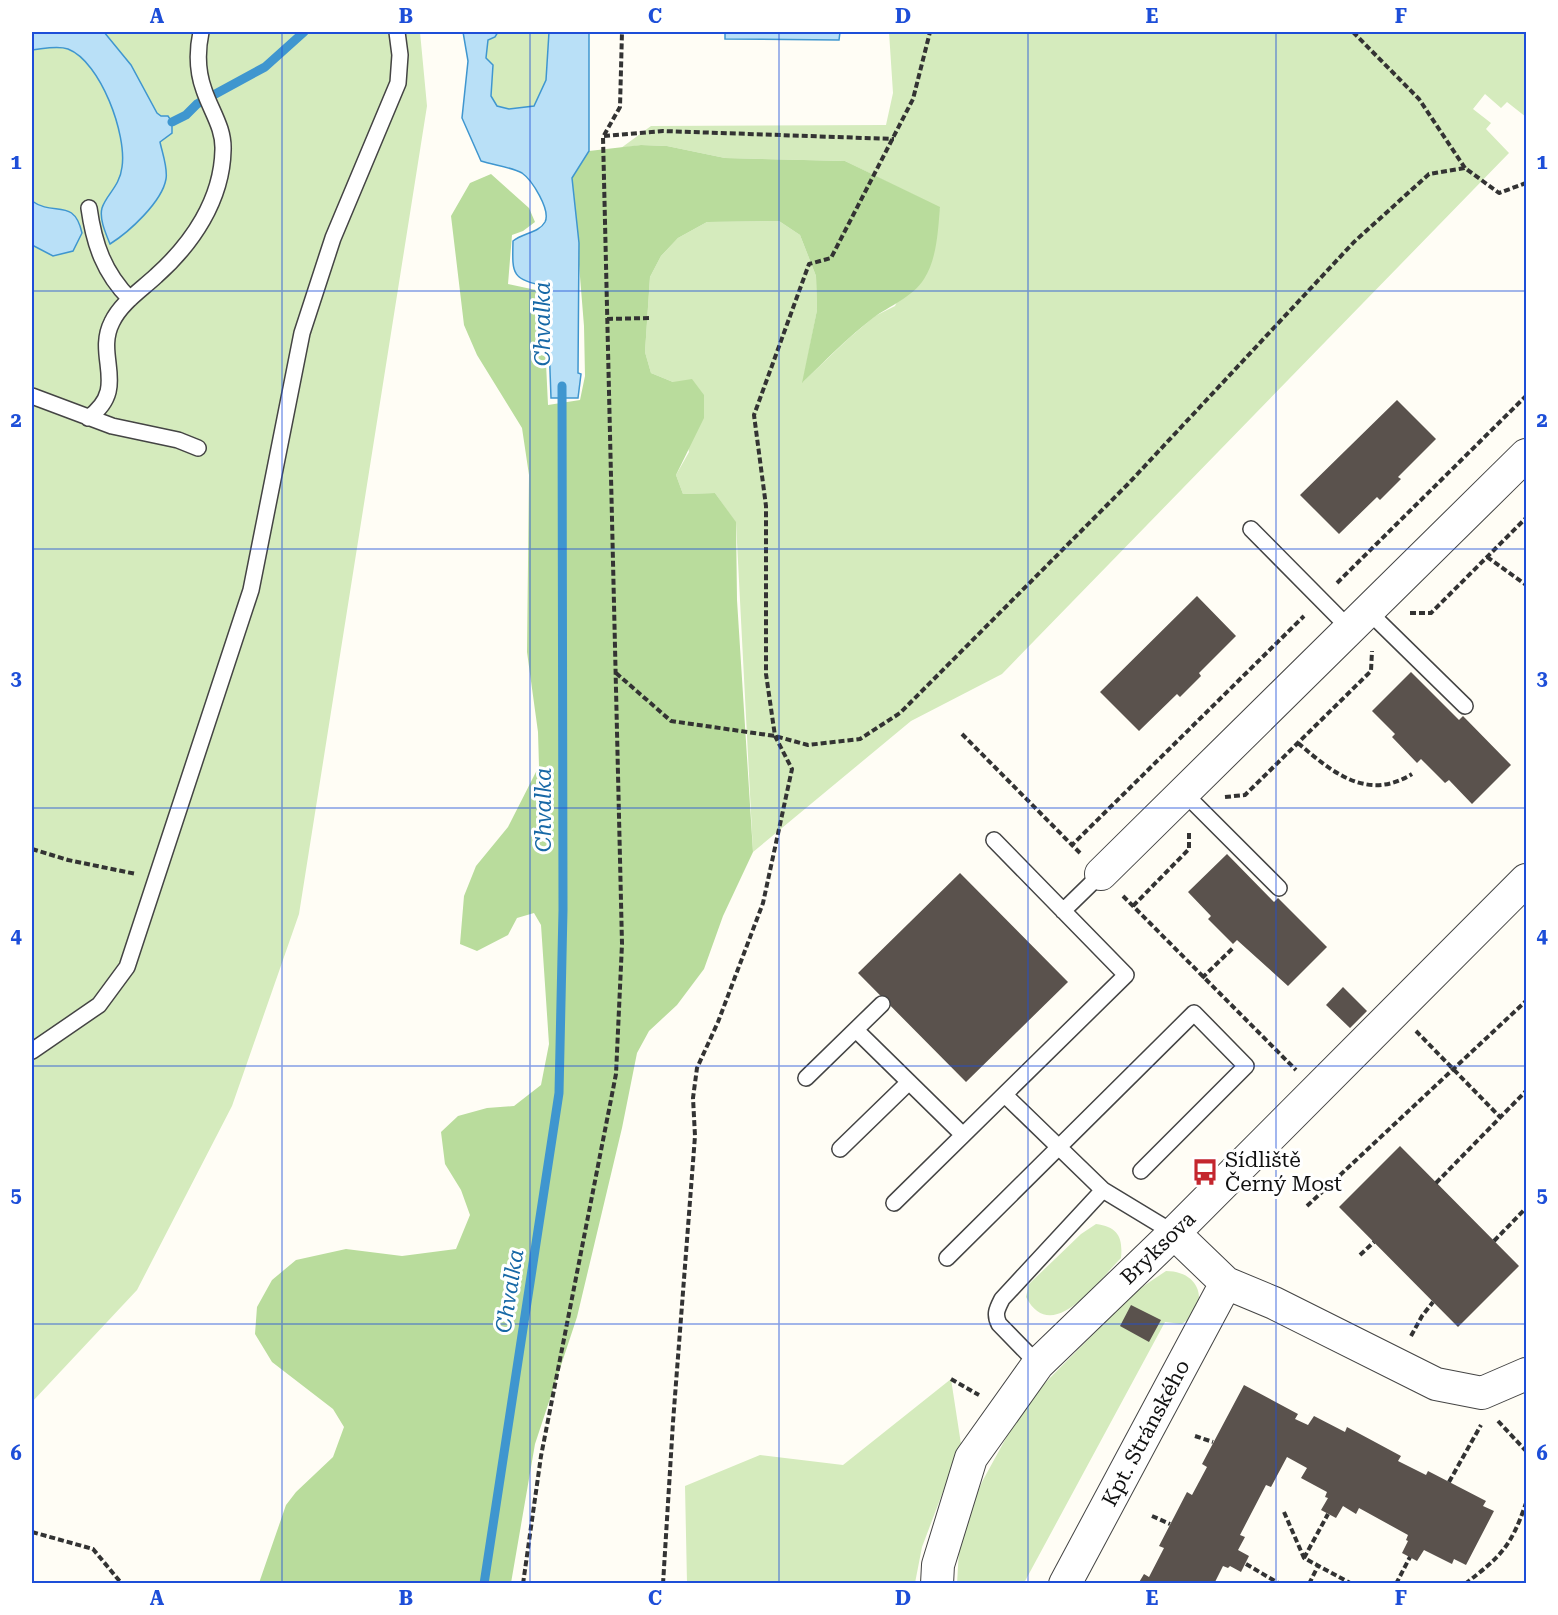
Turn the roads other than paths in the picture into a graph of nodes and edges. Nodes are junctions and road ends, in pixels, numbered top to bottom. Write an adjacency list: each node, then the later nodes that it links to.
1 (201, 32): 4 (lane)
2 (397, 32): 20 (lane)
3 (89, 208): 4 (lane)
4 (130, 299): 6 (lane)
5 (32, 396): 6 (lane)
6 (88, 418): 7 (lane)
7 (198, 448)
8 (1527, 455): 10 (street)
9 (1251, 529): 10 (lane)
10 (1368, 623): 11 (lane); 12 (street)
11 (1465, 706)
12 (1193, 802): 14 (street); 16 (lane)
13 (994, 840): 17 (lane)
14 (1101, 874): 17 (lane)
15 (1527, 880): 30 (street, Bryksova)
16 (1279, 888)
17 (1063, 911): 23 (lane)
18 (882, 1004): 19 (lane)
19 (856, 1030): 21 (lane); 22 (lane)
20 (32, 1051)
21 (806, 1078)
22 (909, 1082): 24 (lane); 26 (lane)
23 (1005, 1095): 24 (lane); 25 (lane)
24 (963, 1135): 29 (lane)
25 (1059, 1147): 27 (lane); 28 (lane); 31 (lane)
26 (840, 1149)
27 (1141, 1171)
28 (1104, 1190): 30 (lane); 33 (lane)
29 (894, 1203)
30 (1174, 1233): 32 (street); 33 (street, Bryksova)
31 (947, 1258)
32 (1226, 1283): 34 (street); 36 (street, Kpt. Stránského)
33 (1038, 1364): 35 (street, Bryksova)
34 (1527, 1374)
35 (936, 1584)
36 (1065, 1584)

